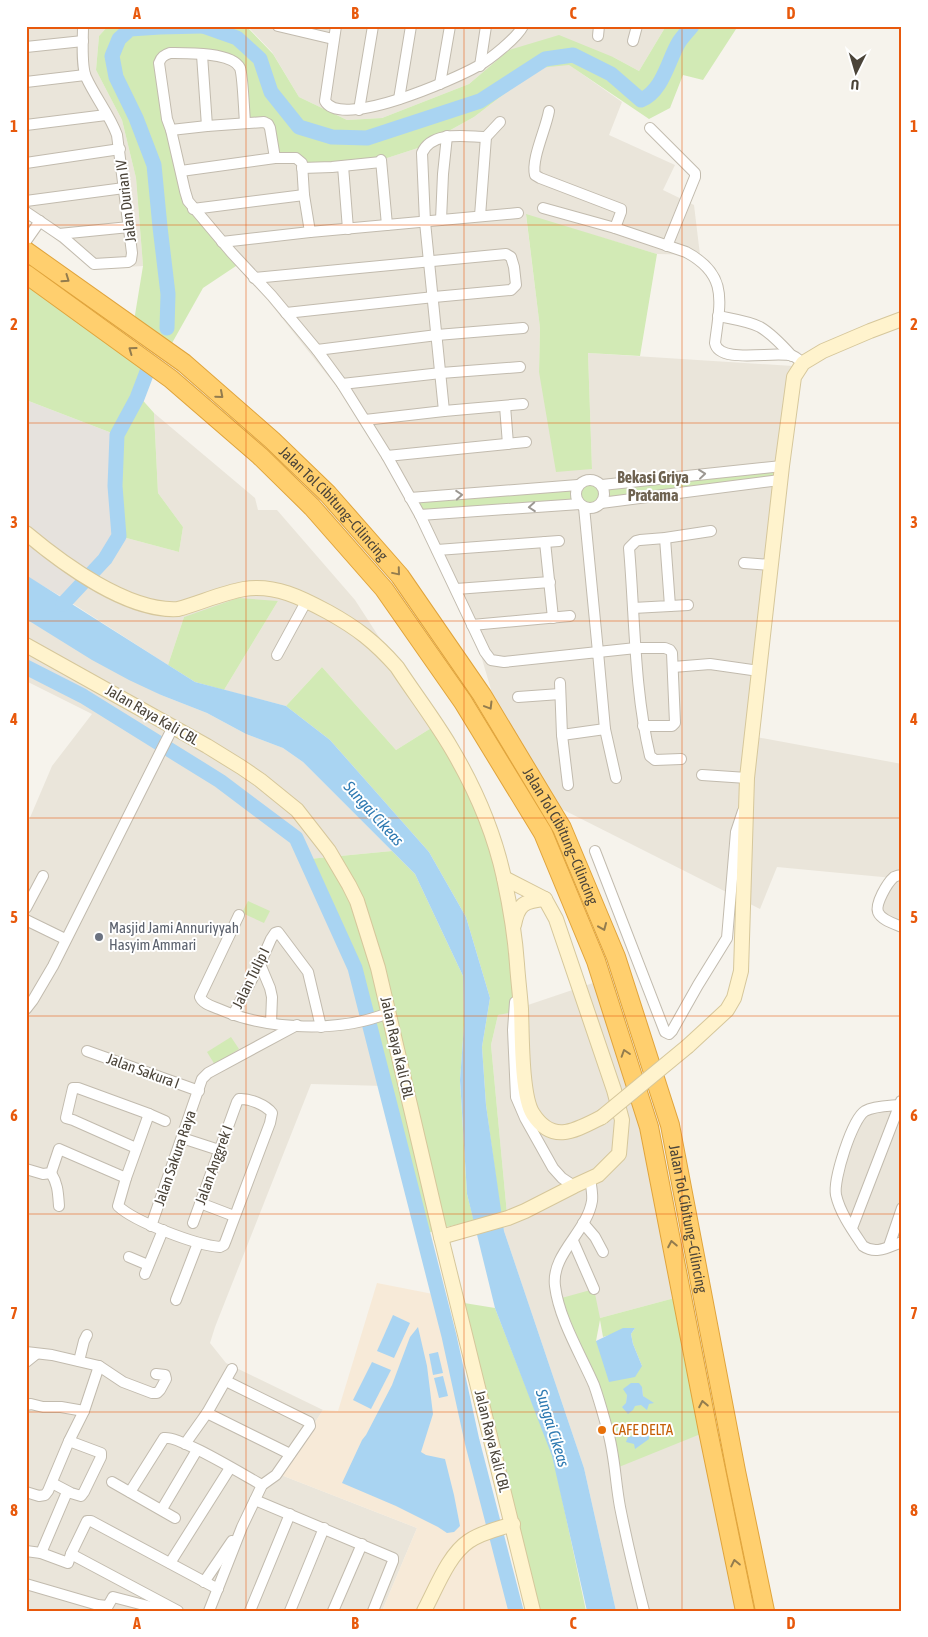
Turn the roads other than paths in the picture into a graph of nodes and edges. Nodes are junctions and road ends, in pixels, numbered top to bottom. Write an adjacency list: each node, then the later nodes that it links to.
1 (83, 26): 12 (street, Jalan Durian IV)
2 (278, 26): 10 (street)
3 (336, 26): 11 (street)
4 (373, 26): 21 (street)
5 (411, 26): 20 (street)
6 (450, 26): 19 (street)
7 (486, 26): 16 (street)
8 (523, 26): 16 (street)
9 (637, 26): 13 (street)
10 (301, 29): 11 (street)
11 (333, 39): 21 (street)
12 (83, 41): 14 (street); 17 (street, Jalan Durian IV)
13 (633, 41)
14 (26, 47)
15 (202, 54): 24 (street); 27 (street); 29 (street)
16 (480, 66): 19 (street)
17 (85, 75): 18 (street); 23 (street, Jalan Durian IV)
18 (26, 82)
19 (440, 84): 20 (street)
20 (400, 99): 21 (street)
21 (359, 110)
22 (549, 111): 51 (street)
23 (106, 115): 26 (street); 32 (street, Jalan Durian IV)
24 (245, 122): 27 (street); 33 (street)
25 (500, 122): 31 (street)
26 (26, 125)
27 (207, 126): 29 (street)
28 (650, 128): 57 (street)
29 (171, 130): 37 (street)
30 (447, 136): 31 (street); 46 (street); 48 (street)
31 (486, 137): 45 (street)
32 (120, 150): 34 (street); 38 (street, Jalan Durian IV)
33 (275, 158): 36 (street); 37 (street)
34 (26, 163)
35 (343, 166): 36 (street); 49 (street); 52 (street)
36 (302, 168): 39 (street)
37 (181, 171): 42 (street)
38 (124, 188): 40 (street); 50 (street, Jalan Durian IV)
39 (304, 195): 42 (street); 53 (street)
40 (26, 201)
41 (543, 208): 51 (street)
42 (194, 209): 56 (street)
43 (26, 212): 47 (street, Jalan Durian IV)
44 (518, 213): 45 (street)
45 (480, 216): 46 (street)
46 (441, 220): 48 (street)
47 (40, 222): 54 (street, Jalan Durian IV); 55 (street)
48 (425, 222): 49 (street); 59 (street)
49 (387, 225): 52 (street)
50 (129, 227): 54 (street); 54 (street, Jalan Durian IV)
51 (615, 228): 57 (street)
52 (348, 229): 53 (street)
53 (310, 232): 56 (street)
54 (59, 234)
55 (26, 241)
56 (222, 242): 61 (street)
57 (667, 246): 64 (street)
58 (26, 251): 224 (highway, Jalan Tol Cibitung–Cilincing, one-way to 224)
59 (430, 261): 61 (street); 62 (street); 62 (street)
60 (26, 274): 223 (highway, Jalan Tol Cibitung–Cilincing, one-way to 60)
61 (254, 278): 63 (street)
62 (434, 296): 63 (street); 67 (street)
63 (286, 313): 68 (street)
64 (718, 316): 69 (street); 69 (street)
65 (902, 319): 69 (street)
66 (523, 328): 67 (street)
67 (437, 335): 68 (street); 71 (street)
68 (317, 350): 72 (street)
69 (798, 359): 80 (street)
70 (520, 367): 71 (street)
71 (440, 373): 72 (street); 75 (street)
72 (342, 384): 76 (street)
73 (522, 404): 74 (street)
74 (506, 406): 75 (street); 78 (street)
75 (444, 411): 76 (street)
76 (365, 420): 79 (street)
77 (526, 442): 78 (street)
78 (508, 444): 79 (street)
79 (387, 456): 84 (street)
80 (782, 466): 81 (street); 83 (street, one-way to 80)
81 (780, 480): 85 (street); 95 (street)
82 (578, 485): 83 (street); 84 (street, one-way to 82); 86 (street)
83 (602, 485): 85 (street)
84 (410, 498): 87 (street)
85 (602, 503): 86 (street)
86 (582, 506): 87 (street, one-way to 87); 107 (street)
87 (420, 515): 93 (street)
88 (711, 531): 90 (street)
89 (26, 533): 98 (street)
90 (665, 538): 100 (street); 101 (street)
91 (559, 541): 92 (street)
92 (545, 542): 93 (street); 96 (street)
93 (437, 550): 97 (street)
94 (744, 562): 95 (street)
95 (771, 565): 110 (street)
96 (550, 582): 97 (street); 103 (street)
97 (456, 589): 104 (street)
98 (307, 600): 108 (street); 127 (street)
99 (688, 605): 100 (street)
100 (670, 606): 101 (street)
101 (632, 608): 106 (street)
102 (570, 616): 103 (street)
103 (553, 618): 104 (street)
104 (472, 625): 107 (street)
105 (26, 644): 115 (street, Jalan Raya Kali CBL)
106 (636, 648): 107 (street); 109 (street); 114 (street)
107 (598, 652): 116 (street)
108 (277, 655)
109 (673, 667): 110 (street); 114 (street)
110 (759, 671): 121 (street)
111 (560, 683): 112 (street)
112 (560, 694): 113 (street); 117 (street)
113 (518, 697)
114 (643, 726): 118 (street)
115 (173, 727): 135 (street); 140 (street, Jalan Raya Kali CBL)
116 (605, 729): 117 (street); 120 (street)
117 (562, 735): 122 (street)
118 (681, 759)
119 (702, 775): 121 (street)
120 (616, 778)
121 (747, 778): 123 (street)
122 (568, 785)
123 (746, 803): 124 (street); 136 (street, bridge)
124 (595, 851)
125 (902, 875): 133 (street)
126 (42, 876): 128 (street)
127 (504, 878): 129 (street); 134 (street)
128 (30, 889): 130 (street)
129 (545, 899): 134 (street); 155 (street)
130 (26, 908)
131 (239, 914): 139 (street)
132 (27, 921): 135 (street)
133 (902, 927)
134 (513, 929): 136 (street)
135 (65, 939): 138 (street)
136 (517, 961): 156 (street)
137 (260, 964): 139 (street, Jalan Tulip I); 141 (street); 143 (street, Jalan Tulip I)
138 (26, 1009)
139 (233, 1015): 141 (street)
140 (381, 1015): 143 (street); 166 (street, Jalan Raya Kali CBL)
141 (271, 1023): 142 (street)
142 (297, 1025): 143 (street); 145 (street, Jalan Sakura Raya)
143 (320, 1027)
144 (87, 1051): 145 (street, Jalan Sakura I)
145 (199, 1091): 149 (street, Jalan Sakura Raya)
146 (900, 1102): 164 (street); 164 (street)
147 (149, 1114): 148 (street); 150 (street); 150 (street)
148 (165, 1121)
149 (182, 1138): 151 (street); 163 (street, Jalan Sakura Raya)
150 (136, 1148): 154 (street)
151 (218, 1150): 157 (street, Jalan Anggrek I); 160 (street, Jalan Anggrek I)
152 (26, 1169): 153 (street)
153 (51, 1173): 154 (street); 158 (street)
154 (126, 1178): 163 (street)
155 (590, 1178): 156 (street); 162 (street)
156 (574, 1186): 166 (street)
157 (200, 1203): 160 (street); 161 (street, Jalan Anggrek I)
158 (59, 1206)
159 (902, 1208): 170 (street)
160 (234, 1216): 169 (street)
161 (193, 1223)
162 (583, 1224): 167 (street); 171 (street)
163 (151, 1226): 165 (street)
164 (852, 1228): 170 (street)
165 (163, 1230): 169 (street); 172 (street)
166 (441, 1236): 201 (street, Jalan Raya Kali CBL)
167 (573, 1241): 173 (street); 222 (street)
168 (902, 1242): 170 (street)
169 (198, 1243): 174 (street)
170 (889, 1246)
171 (603, 1252)
172 (129, 1257)
173 (594, 1289)
174 (176, 1300)
175 (87, 1335): 177 (street)
176 (31, 1353): 177 (street); 178 (street)
177 (79, 1361): 179 (street)
178 (26, 1362)
179 (99, 1366): 181 (street); 184 (street)
180 (232, 1369): 182 (street)
181 (156, 1374)
182 (226, 1381): 185 (street); 189 (street)
183 (26, 1405): 184 (street)
184 (84, 1411): 186 (street)
185 (207, 1413): 187 (street); 189 (street)
186 (69, 1442): 192 (street); 195 (street)
187 (185, 1444): 188 (street); 196 (street)
188 (197, 1450): 190 (street); 198 (street)
189 (290, 1454): 193 (street)
190 (230, 1468): 193 (street); 208 (street)
191 (112, 1482): 196 (street)
192 (52, 1483): 194 (street); 195 (street)
193 (262, 1485): 197 (street)
194 (26, 1492)
195 (67, 1492): 206 (street)
196 (130, 1492): 198 (street)
197 (254, 1500): 199 (street); 202 (street)
198 (162, 1509): 200 (street)
199 (290, 1514): 203 (street); 216 (street)
200 (175, 1518)
201 (513, 1524): 220 (street); 221 (street, Jalan Raya Kali CBL)
202 (242, 1526): 209 (street); 211 (street)
203 (324, 1528): 204 (street); 217 (street)
204 (362, 1544): 218 (street); 219 (street)
205 (26, 1551): 206 (street)
206 (41, 1553): 207 (street)
207 (70, 1554): 208 (street); 214 (street)
208 (170, 1563): 209 (street)
209 (204, 1582): 211 (street)
210 (26, 1584): 212 (street)
211 (218, 1589): 215 (street)
212 (106, 1608): 213 (street)
213 (167, 1611)
214 (178, 1611)
215 (209, 1611)
216 (250, 1611)
217 (290, 1611)
218 (333, 1611)
219 (373, 1611)
220 (424, 1611)
221 (533, 1611)
222 (644, 1611)
223 (745, 1611)
224 (765, 1611)

